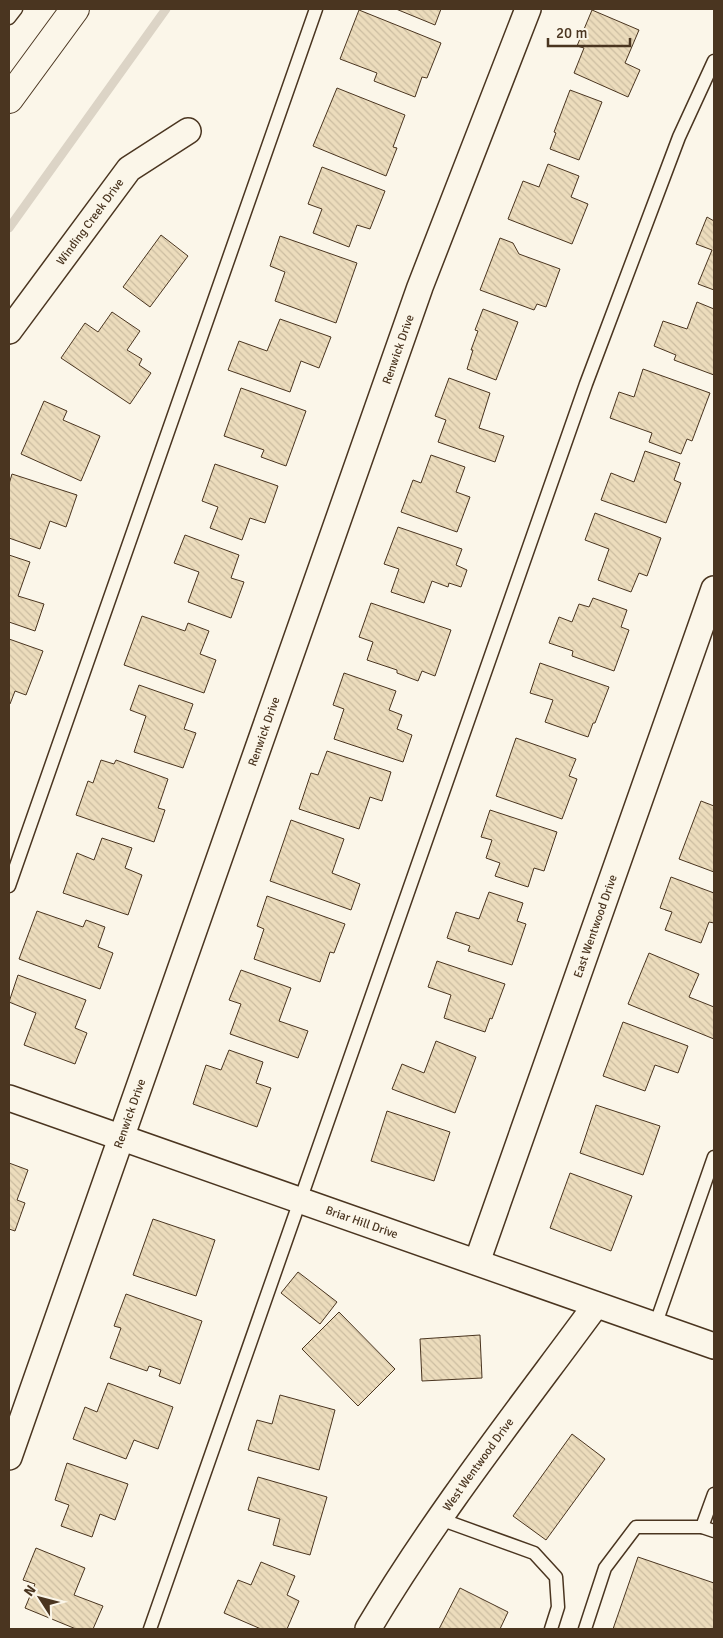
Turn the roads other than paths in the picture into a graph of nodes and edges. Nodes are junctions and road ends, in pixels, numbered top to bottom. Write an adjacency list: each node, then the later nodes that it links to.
1 (16, 9): 5 (lane)
2 (75, 9): 7 (street)
3 (316, 9): 11 (lane)
4 (528, 9): 13 (street, Renwick Drive)
5 (9, 18)
6 (714, 60): 15 (lane)
7 (9, 99)
8 (188, 131): 9 (street, Winding Creek Drive)
9 (9, 331)
10 (714, 589): 16 (street, East Wentwood Drive)
11 (9, 886)
12 (9, 1098): 13 (street, Briar Hill Drive)
13 (121, 1138): 15 (street, Briar Hill Drive); 20 (street, Renwick Drive)
14 (714, 1157): 18 (lane)
15 (301, 1202): 16 (street, Briar Hill Drive); 24 (lane)
16 (477, 1262): 17 (street, Briar Hill Drive)
17 (596, 1305): 18 (street, Briar Hill Drive); 22 (street, West Wentwood Drive)
18 (655, 1326): 19 (street, Briar Hill Drive)
19 (714, 1346)
20 (9, 1457)
21 (714, 1494): 23 (lane)
22 (440, 1519): 25 (street, West Wentwood Drive); 26 (lane)
23 (708, 1529): 27 (lane)
24 (150, 1629)
25 (368, 1629)
26 (550, 1629)
27 (585, 1629)

